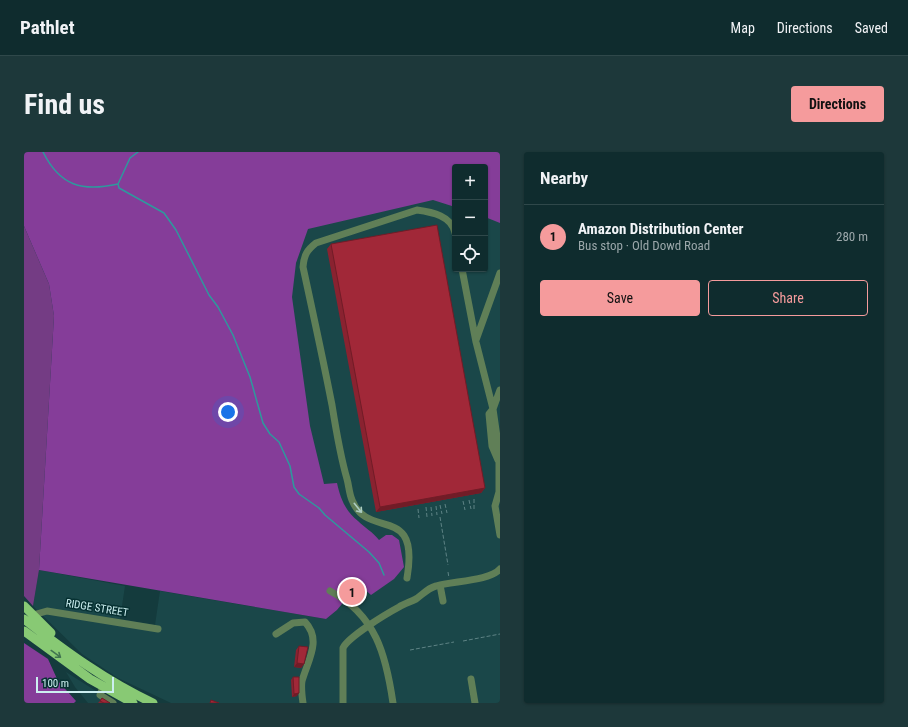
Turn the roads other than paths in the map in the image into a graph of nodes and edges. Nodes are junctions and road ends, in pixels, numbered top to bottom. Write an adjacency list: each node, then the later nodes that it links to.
1 (452, 225): 10 (street, one-way to 10)
2 (463, 272): 4 (street)
3 (500, 273): 4 (street)
4 (476, 342): 6 (street)
5 (500, 390): 6 (street)
6 (493, 409): 7 (street)
7 (499, 462): 8 (street)
8 (500, 535)
9 (500, 569): 11 (street)
10 (407, 578)
11 (440, 585): 13 (street); 16 (street)
12 (330, 591): 16 (street)
13 (443, 602)
14 (24, 606): 15 (main road)
15 (28, 617): 17 (street, RIDGE STREET); 24 (main road)
16 (369, 626): 26 (street); 27 (street)
17 (158, 629)
18 (24, 631): 21 (main road, one-way to 21)
19 (276, 634): 25 (street)
20 (471, 679): 28 (street)
21 (103, 687): 22 (main road); 23 (street)
22 (129, 702)
23 (113, 703)
24 (153, 703)
25 (303, 703)
26 (343, 703)
27 (393, 703)
28 (475, 703)

